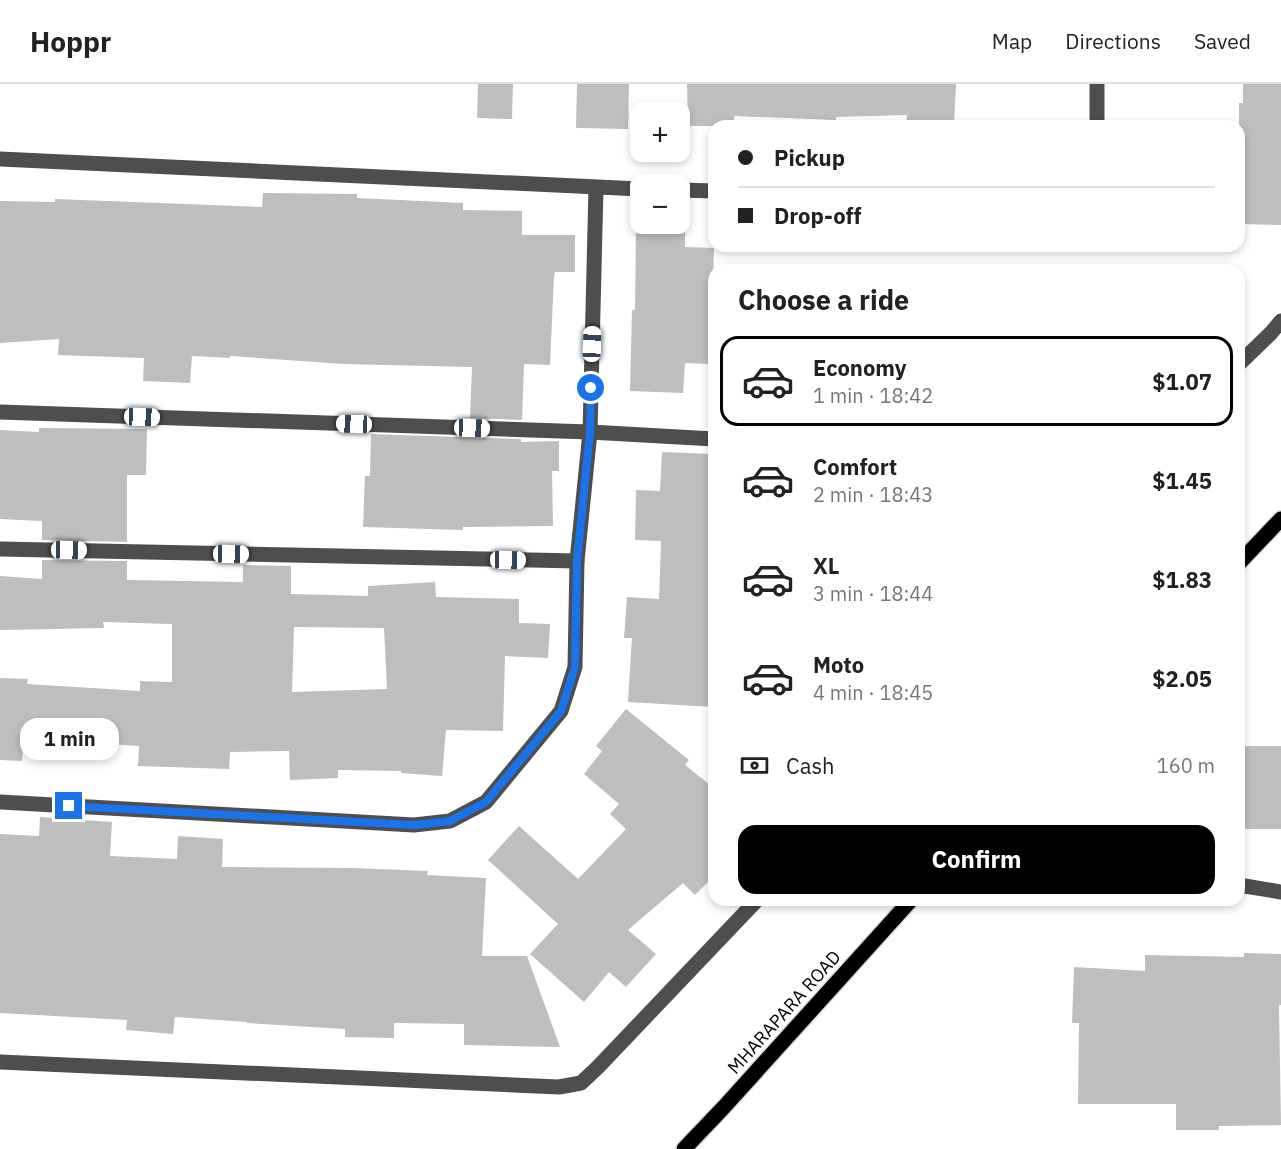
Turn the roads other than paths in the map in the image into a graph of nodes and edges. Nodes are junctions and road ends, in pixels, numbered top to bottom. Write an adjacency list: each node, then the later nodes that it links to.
1 (1097, 84): 2 (street)
2 (1097, 120)
3 (0, 159): 4 (street)
4 (596, 188): 5 (street); 11 (street)
5 (630, 189)
6 (690, 190): 7 (street)
7 (708, 191)
8 (1281, 321): 9 (street)
9 (1245, 358)
10 (0, 412): 11 (street)
11 (590, 432): 12 (street); 16 (street)
12 (708, 439)
13 (1281, 519): 15 (main road)
14 (0, 549): 16 (street)
15 (1245, 557)
16 (577, 561): 17 (street)
17 (0, 802)
18 (1245, 886): 19 (street)
19 (1281, 892)
20 (751, 906): 22 (street)
21 (906, 906): 23 (main road, MHARAPARA ROAD)
22 (0, 1062)
23 (684, 1149)

